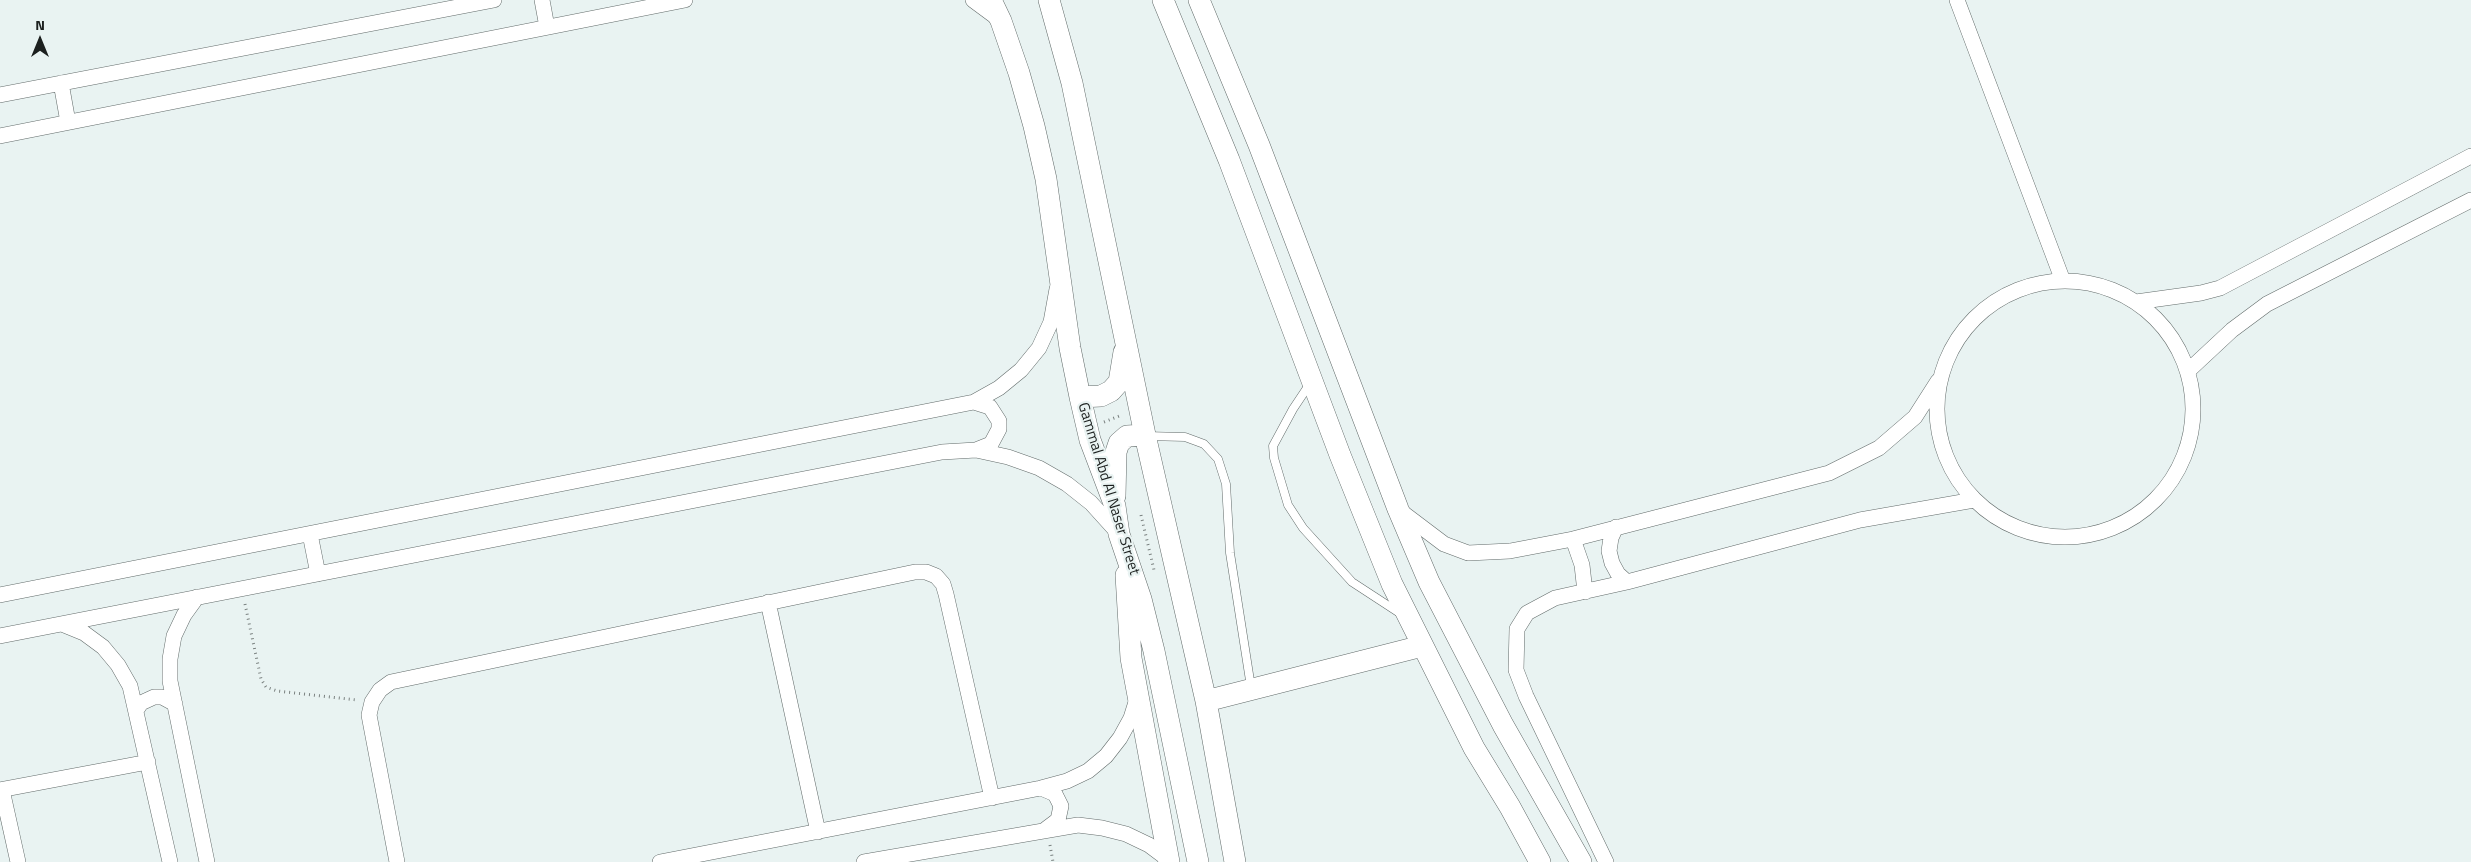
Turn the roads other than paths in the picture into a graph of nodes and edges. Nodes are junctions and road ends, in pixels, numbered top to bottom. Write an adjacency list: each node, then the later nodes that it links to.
1 (494, 0): 12 (street)
2 (542, 0): 11 (street)
3 (685, 0): 11 (street)
4 (973, 0): 10 (street)
5 (991, 0): 10 (main road, Gammal Abd Al Naser Street)
6 (1050, 0): 21 (main road)
7 (1163, 0): 24 (main road)
8 (1199, 0): 31 (main road)
9 (1957, 0): 19 (street)
10 (1001, 21): 18 (main road, Gammal Abd Al Naser Street)
11 (547, 27): 14 (street)
12 (61, 83): 13 (street); 14 (street)
13 (0, 95)
14 (68, 122): 15 (street)
15 (0, 136)
16 (2471, 156): 20 (street)
17 (2471, 200): 22 (street)
18 (1059, 276): 25 (main road, Gammal Abd Al Naser Street); 26 (street)
19 (2063, 281): 20 (street); 23 (street)
20 (2136, 302): 22 (street)
21 (1126, 338): 25 (main road); 27 (main road)
22 (2188, 371): 29 (street)
23 (1939, 380): 29 (street); 32 (street)
24 (1312, 381): 42 (main road); 42 (lane)
25 (1080, 397): 30 (main road, Gammal Abd Al Naser Street)
26 (974, 402): 28 (street); 33 (street)
27 (1145, 436): 30 (main road); 46 (lane); 48 (main road)
28 (976, 450): 35 (street); 36 (street)
29 (1974, 500): 37 (street)
30 (1115, 506): 35 (main road, Gammal Abd Al Naser Street)
31 (1398, 509): 34 (street); 67 (main road)
32 (1616, 527): 34 (street); 37 (street)
33 (310, 534): 36 (street); 39 (street)
34 (1573, 539): 38 (street)
35 (1122, 541): 47 (main road); 64 (main road, Gammal Abd Al Naser Street)
36 (318, 574): 40 (street)
37 (1628, 582): 38 (street)
38 (1585, 592): 68 (street)
39 (0, 595)
40 (197, 597): 43 (street); 49 (street)
41 (768, 602): 54 (street); 56 (street); 61 (street)
42 (1410, 621): 45 (main road)
43 (62, 624): 44 (street); 50 (street)
44 (0, 636)
45 (1422, 646): 46 (main road); 66 (main road)
46 (1251, 689): 48 (main road)
47 (1138, 696): 52 (street); 57 (main road)
48 (1206, 701): 65 (main road)
49 (175, 704): 50 (street); 60 (street)
50 (137, 709): 51 (street)
51 (148, 762): 53 (street); 59 (street)
52 (1041, 788): 54 (street); 55 (street)
53 (1, 790): 58 (street)
54 (992, 798): 56 (street)
55 (1046, 829): 57 (street); 63 (street)
56 (818, 832): 62 (street)
57 (1169, 861)
58 (18, 862)
59 (170, 862)
60 (207, 862)
61 (397, 862)
62 (660, 862)
63 (864, 862)
64 (1198, 862)
65 (1235, 862)
66 (1540, 862)
67 (1581, 862)
68 (1606, 862)

